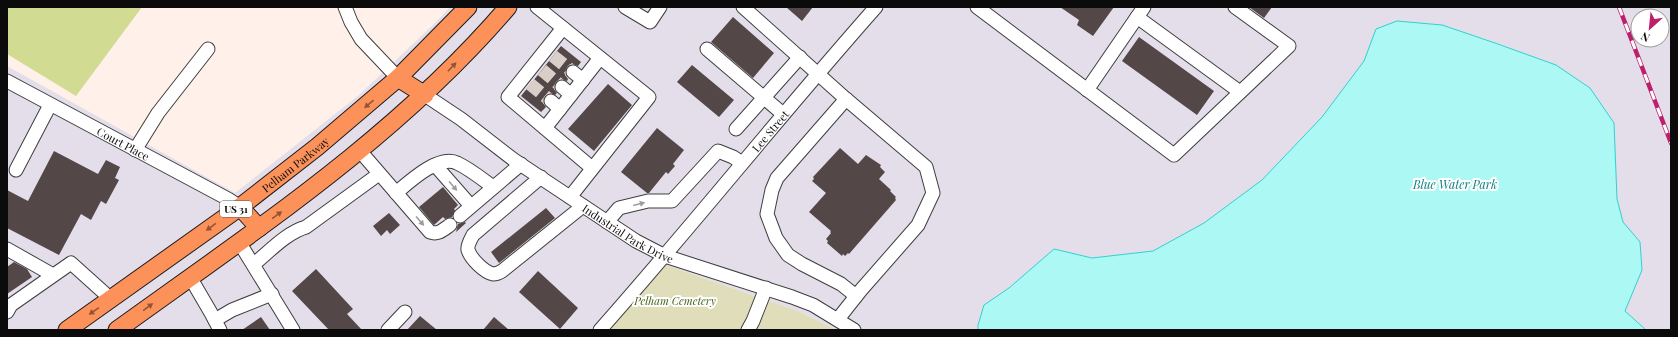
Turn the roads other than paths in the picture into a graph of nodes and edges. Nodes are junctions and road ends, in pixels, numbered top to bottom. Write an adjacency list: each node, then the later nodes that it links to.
1 (345, 7): 18 (street)
2 (468, 7): 18 (main road, Pelham Parkway / US 31)
3 (508, 7): 22 (main road, US 31, one-way to 3)
4 (537, 7): 12 (street)
5 (625, 7): 6 (street)
6 (660, 7)
7 (743, 7): 15 (street)
8 (876, 7): 17 (street, Lee Street)
9 (977, 7): 20 (street)
10 (1235, 7): 21 (street)
11 (1140, 12): 20 (street); 21 (street)
12 (563, 28): 16 (street); 27 (street)
13 (208, 49): 29 (street)
14 (707, 49): 23 (street)
15 (800, 57): 17 (street); 23 (street)
16 (600, 58): 27 (street); 34 (street)
17 (818, 73): 24 (street); 26 (street, Lee Street)
18 (398, 78): 22 (main road); 43 (main road, Pelham Parkway / US 31, one-way to 43)
19 (7, 81): 25 (street, Court Place)
20 (1087, 90): 21 (street)
21 (1240, 92)
22 (425, 95): 30 (main road, US 31); 31 (street, Industrial Park Drive)
23 (764, 98): 26 (street); 28 (street)
24 (846, 99): 56 (street); 56 (street)
25 (50, 105): 29 (street, Court Place); 35 (street)
26 (783, 114): 32 (street, Lee Street)
27 (545, 128): 34 (street)
28 (736, 129)
29 (135, 150): 43 (street, Court Place)
30 (360, 150): 36 (street); 47 (main road, US 31, one-way to 30)
31 (521, 164): 37 (street, Industrial Park Drive); 38 (street)
32 (742, 164): 45 (street, one-way to 32); 50 (street, Lee Street)
33 (435, 165): 38 (street); 39 (street); 41 (street, one-way to 41)
34 (592, 168): 40 (street)
35 (16, 170)
36 (379, 174): 39 (street); 51 (street)
37 (541, 177): 40 (street, Industrial Park Drive); 42 (street)
38 (493, 187): 41 (street)
39 (396, 193): 46 (street, one-way to 46)
40 (570, 197): 42 (street, Industrial Park Drive)
41 (471, 206): 44 (street)
42 (583, 206): 45 (street, Industrial Park Drive)
43 (240, 207): 47 (main road); 57 (main road, Pelham Parkway / US 31, one-way to 57)
44 (460, 216)
45 (607, 222): 50 (street, Industrial Park Drive)
46 (450, 225)
47 (259, 228): 48 (main road, US 31)
48 (239, 242): 51 (street); 53 (main road, US 31)
49 (7, 249): 52 (street)
50 (665, 256): 54 (street, Industrial Park Drive); 66 (street, Lee Street)
51 (254, 264): 55 (street)
52 (53, 275): 57 (street); 58 (street)
53 (190, 277): 61 (street); 63 (main road, US 31, one-way to 53)
54 (766, 288): 60 (street, Industrial Park Drive); 67 (street)
55 (272, 294): 61 (street); 64 (street)
56 (856, 296): 60 (street)
57 (111, 299): 62 (main road, Pelham Parkway / US 31, one-way to 62)
58 (7, 312)
59 (405, 312): 65 (street)
60 (838, 319): 68 (street, Industrial Park Drive)
61 (217, 325)
62 (67, 330)
63 (117, 330)
64 (293, 330)
65 (388, 330)
66 (600, 330)
67 (748, 330)
68 (854, 330)

